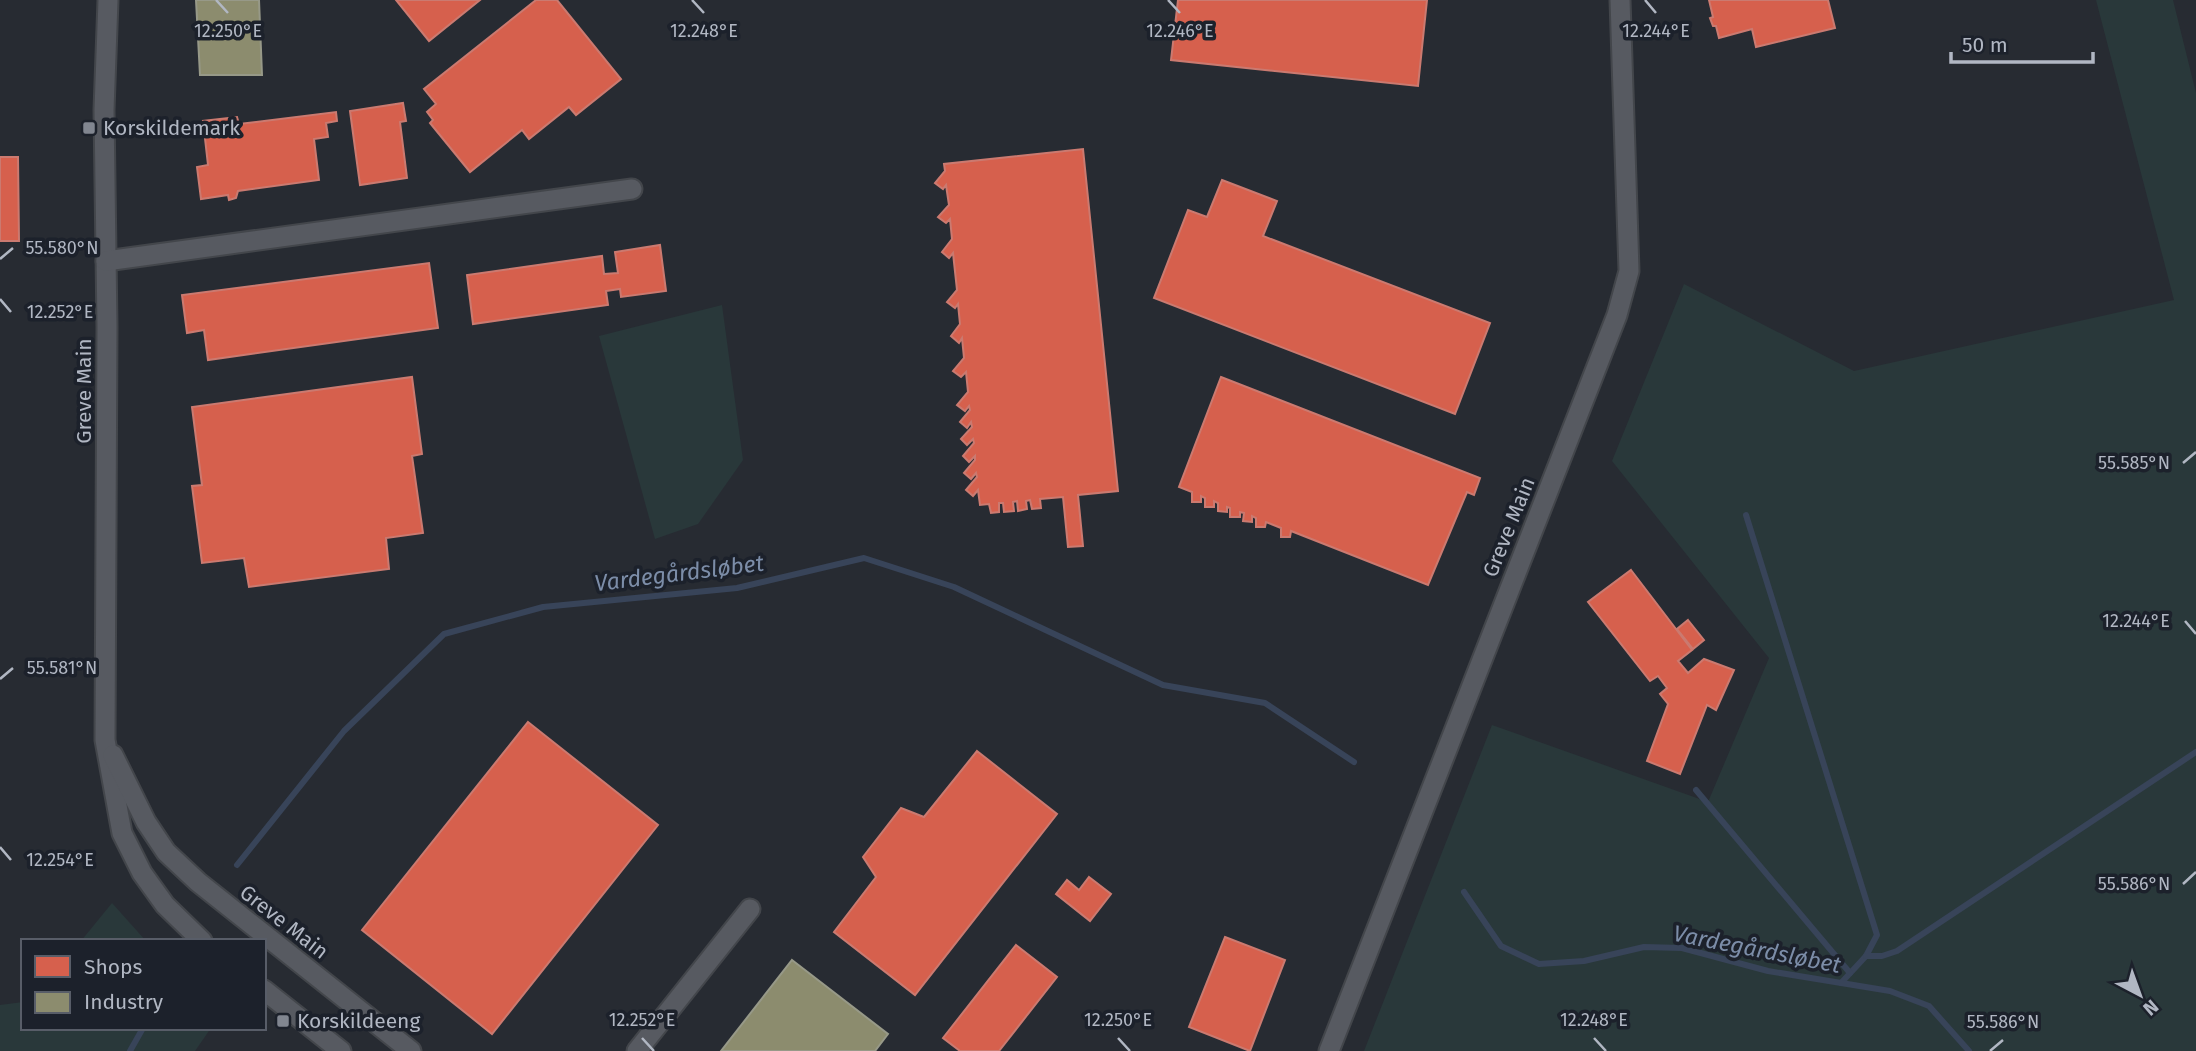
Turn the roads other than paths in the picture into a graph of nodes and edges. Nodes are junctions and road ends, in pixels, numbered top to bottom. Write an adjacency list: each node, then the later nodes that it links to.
1 (108, 0): 4 (street, Greve Main)
2 (1620, 0): 12 (street, Greve Main)
3 (632, 189): 4 (street)
4 (106, 261): 5 (street, Greve Main)
5 (105, 740): 7 (street, Greve Main); 10 (street, Greve Main)
6 (750, 909): 11 (street)
7 (200, 939)
8 (266, 992): 9 (street)
9 (341, 1051)
10 (411, 1051)
11 (637, 1051)
12 (1329, 1051)

